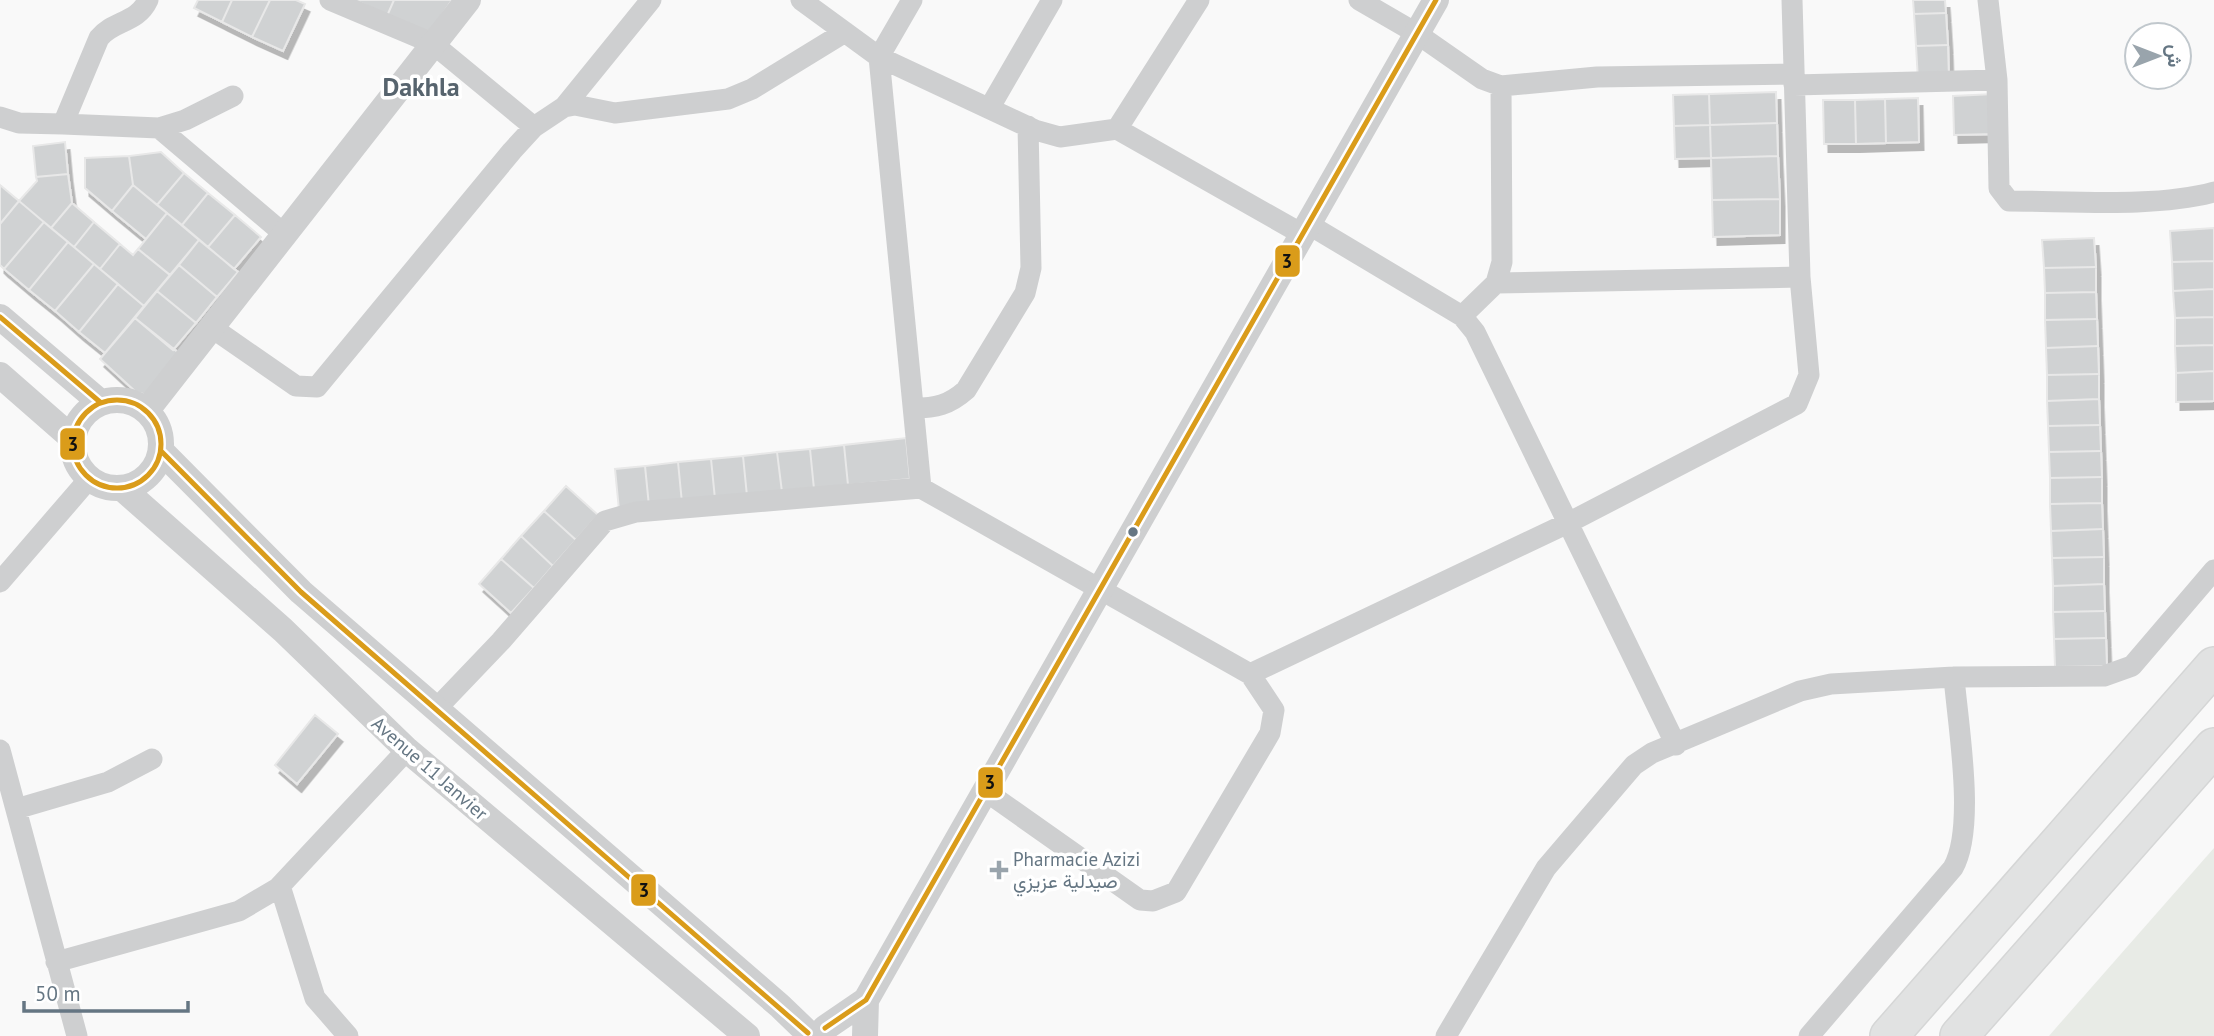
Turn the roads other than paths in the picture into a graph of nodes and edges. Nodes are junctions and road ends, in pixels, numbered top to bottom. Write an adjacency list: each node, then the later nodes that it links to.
1 (148, 0): 24 (street)
2 (468, 0): 15 (street)
3 (650, 0): 21 (street)
4 (801, 0): 13 (street)
5 (912, 0): 16 (street)
6 (1052, 0): 22 (street)
7 (1199, 0): 28 (street)
8 (1359, 0): 14 (street)
9 (1436, 0): 14 (street)
10 (1792, 0): 17 (street)
11 (1988, 0): 18 (street)
12 (343, 3): 15 (street)
13 (845, 32): 16 (street); 21 (street)
14 (1416, 33): 19 (street); 30 (street)
15 (432, 43): 26 (street); 31 (street)
16 (879, 57): 22 (street); 39 (street)
17 (1794, 79): 18 (street); 19 (street); 32 (street)
18 (1997, 80): 29 (street)
19 (1501, 86): 33 (street)
20 (233, 96): 27 (street)
21 (564, 107): 26 (street)
22 (990, 107): 25 (street)
23 (0, 117): 24 (street)
24 (63, 124): 27 (street)
25 (1028, 126): 28 (street); 39 (street)
26 (534, 127): 36 (street)
27 (159, 128): 31 (street)
28 (1117, 129): 30 (street)
29 (2214, 192)
30 (1305, 229): 34 (street); 49 (street)
31 (284, 234): 36 (street)
32 (1800, 277): 33 (street); 46 (street)
33 (1496, 283): 34 (street)
34 (1462, 316): 46 (street)
35 (0, 317): 38 (street)
36 (211, 327): 40 (street)
37 (0, 376): 41 (street)
38 (100, 402): 40 (street); 41 (street)
39 (914, 408): 44 (street)
40 (147, 410): 42 (street)
41 (72, 438): 43 (street)
42 (161, 451): 45 (street); 53 (street)
43 (88, 480): 45 (street); 48 (street)
44 (921, 488): 49 (street); 53 (street)
45 (123, 489): 57 (street, Avenue 11 Janvier)
46 (1568, 523): 51 (street); 54 (street)
47 (2214, 570): 52 (street)
48 (0, 582)
49 (1098, 591): 51 (street); 59 (street)
50 (2214, 666): 72 (highway)
51 (1250, 674): 59 (street)
52 (1954, 677): 54 (street); 71 (street)
53 (436, 709): 64 (street)
54 (1675, 745): 70 (street)
55 (2214, 747): 73 (highway)
56 (0, 750): 60 (street)
57 (407, 750): 61 (street); 67 (street, Avenue 11 Janvier)
58 (152, 759): 60 (street)
59 (984, 790): 63 (street)
60 (16, 809): 62 (street)
61 (280, 886): 62 (street); 66 (street)
62 (56, 962): 65 (street)
63 (866, 1000): 64 (street); 69 (street)
64 (812, 1032): 68 (street)
65 (76, 1036)
66 (348, 1036)
67 (747, 1036)
68 (851, 1036)
69 (865, 1036)
70 (1446, 1036)
71 (1809, 1036)
72 (1889, 1036)
73 (1959, 1036)

